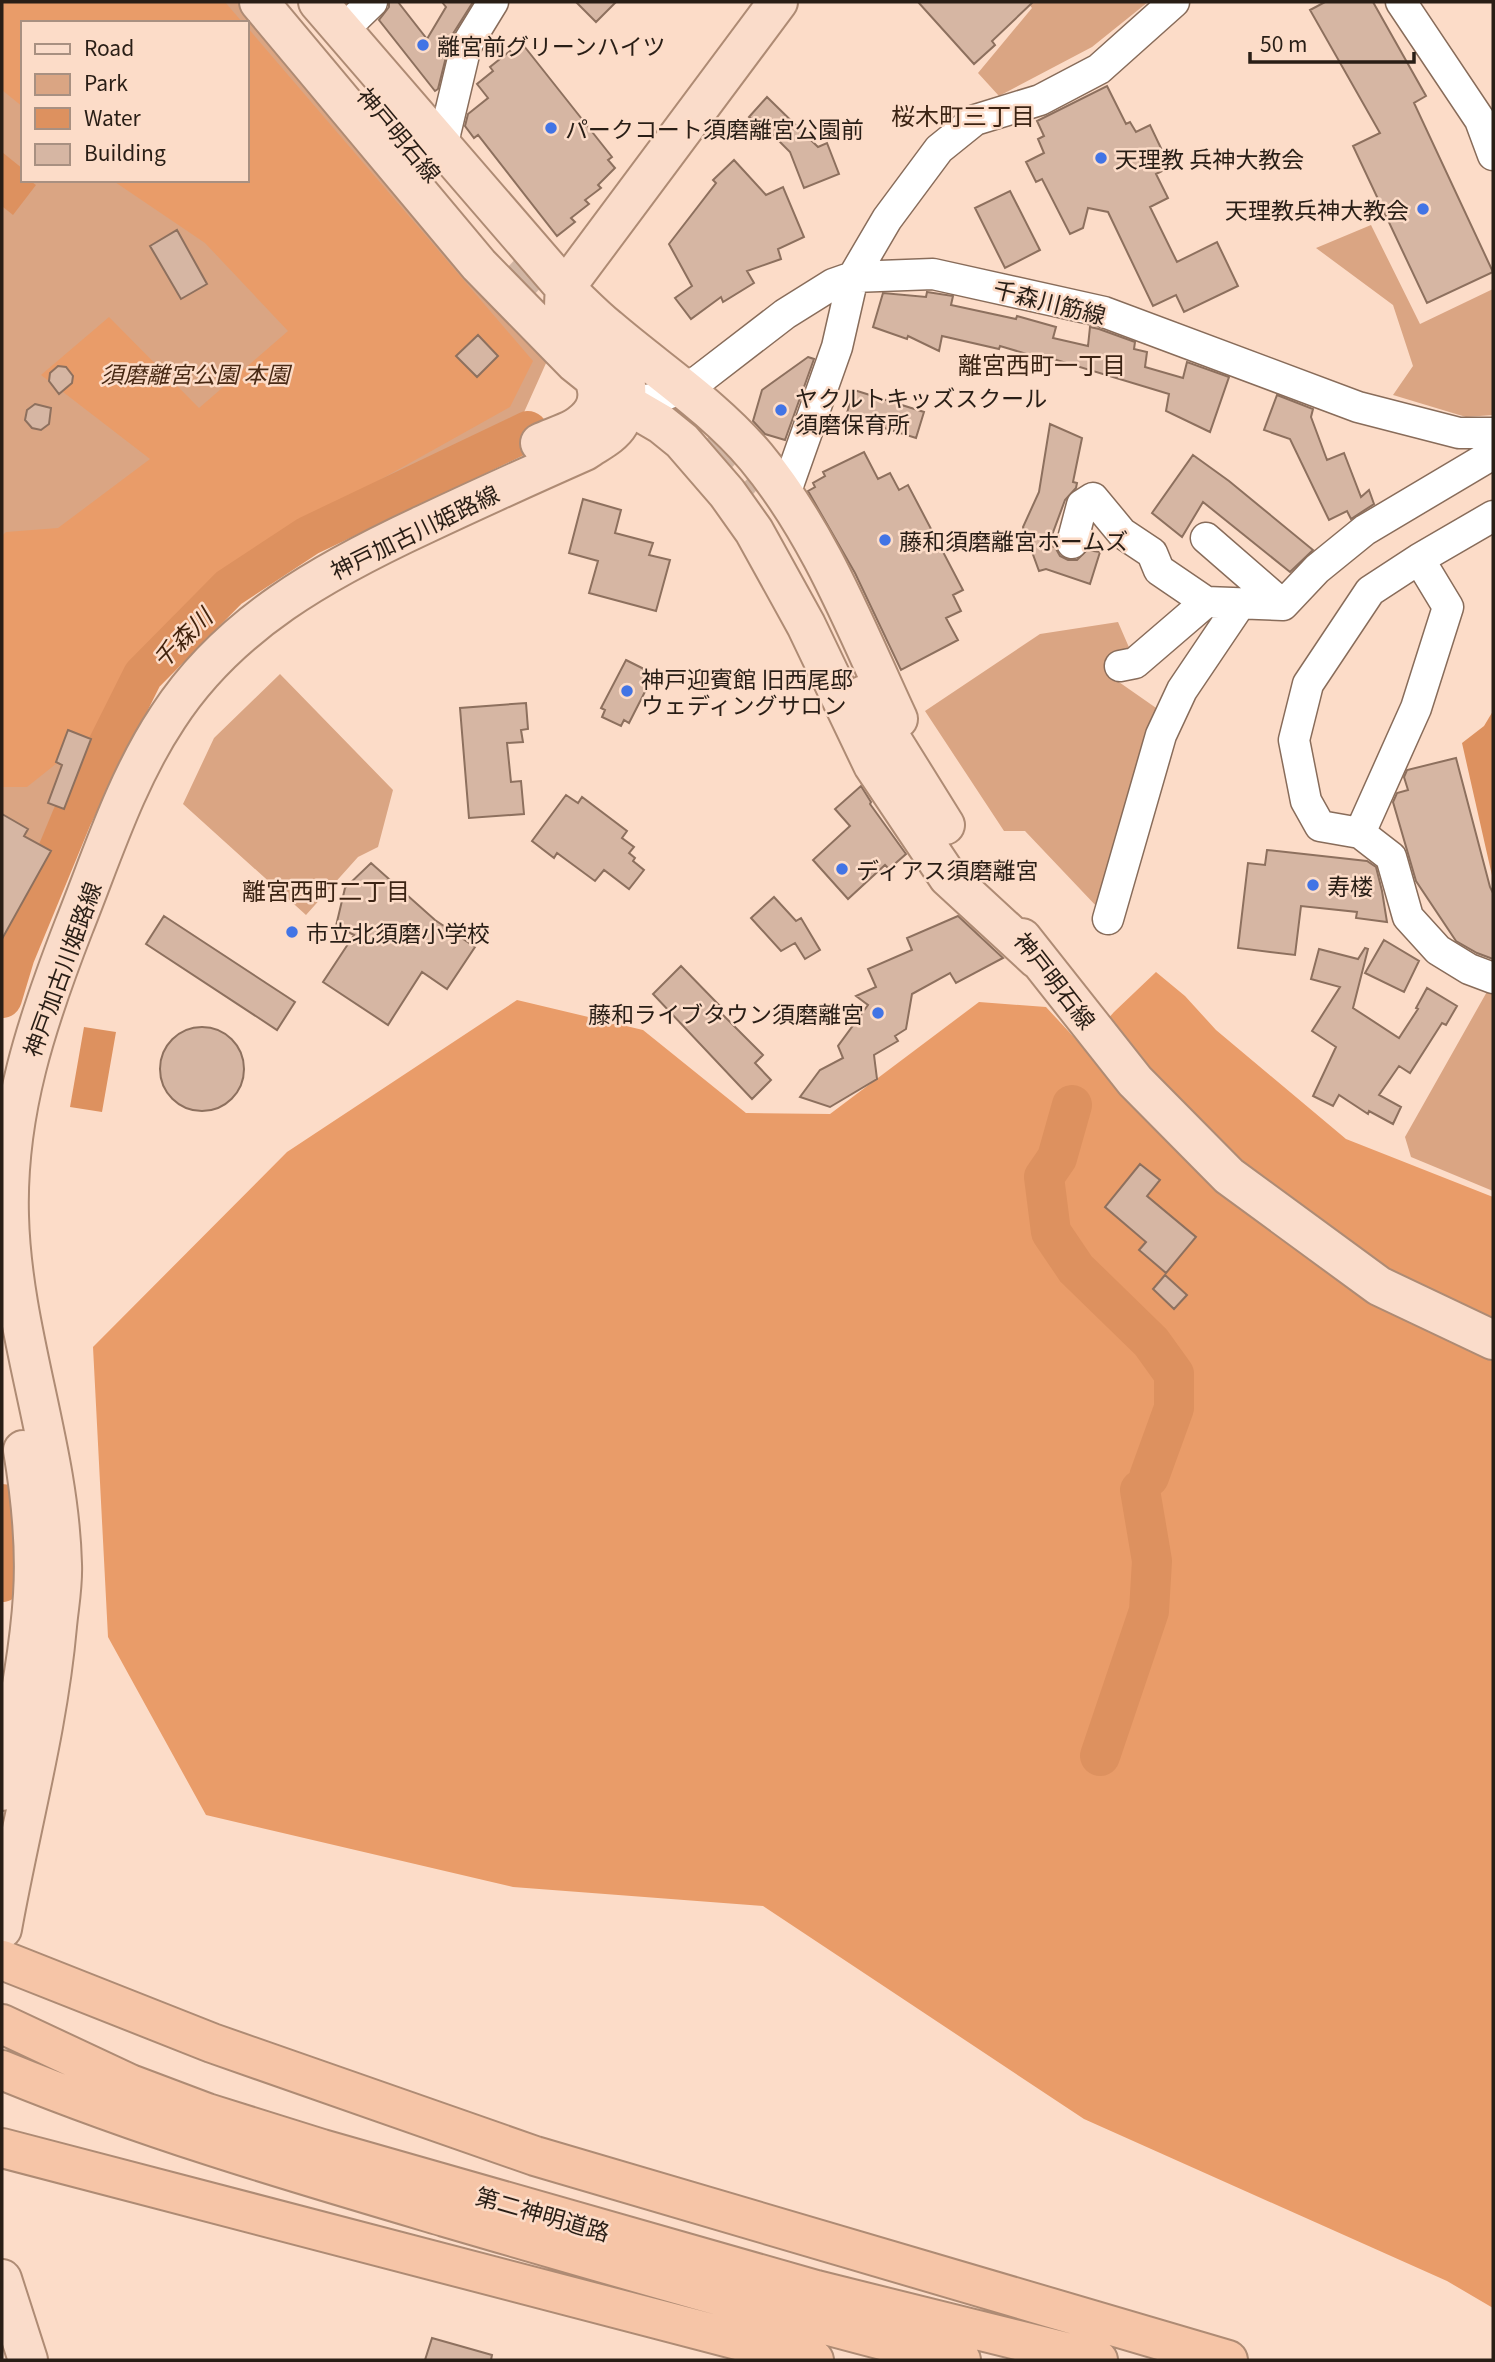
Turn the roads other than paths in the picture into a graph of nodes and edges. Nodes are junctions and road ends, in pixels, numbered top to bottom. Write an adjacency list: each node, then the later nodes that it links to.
1 (260, 2): 17 (main road)
2 (292, 2): 13 (main road, 神戸明石線)
3 (318, 2): 9 (main road)
4 (372, 2): 9 (street)
5 (493, 2): 11 (street)
6 (778, 2): 15 (main road)
7 (1174, 2): 14 (street)
8 (1401, 2): 10 (street)
9 (343, 30): 11 (main road)
10 (1486, 117): 12 (street)
11 (442, 147): 15 (main road)
12 (1493, 155)
13 (509, 266)
14 (853, 277): 16 (street, 千森川筋線); 19 (street, 千森川筋線); 22 (street)
15 (565, 288): 16 (main road, 神戸明石線); 17 (main road, 神戸加古川姫路線)
16 (697, 386): 17 (street, 千森川筋線); 18 (street); 22 (main road, 神戸明石線)
17 (611, 393): 18 (main road); 20 (main road, 神戸加古川姫路線)
18 (661, 424): 20 (main road); 33 (main road)
19 (1493, 433)
20 (581, 439): 35 (main road, 神戸加古川姫路線); 39 (main road, 神戸加古川姫路線)
21 (1493, 454): 29 (street)
22 (770, 493): 33 (main road, 神戸明石線)
23 (1493, 516): 26 (street)
24 (1206, 538): 29 (street)
25 (1072, 544): 27 (street)
26 (1419, 559): 31 (street); 31 (street)
27 (1206, 602): 28 (street); 30 (street)
28 (1240, 604): 29 (street); 32 (street)
29 (1283, 605)
30 (1120, 666)
31 (1360, 833): 34 (street)
32 (1108, 919)
33 (1037, 959): 36 (main road, 神戸明石線)
34 (1493, 978)
35 (2, 1054)
36 (1493, 1340)
37 (2, 1353): 38 (main road)
38 (2, 1791)
39 (2, 1929)
40 (2, 1960): 49 (highway)
41 (2, 2024): 45 (highway, 第二神明道路)
42 (2, 2070): 48 (highway, 第二神明道路)
43 (2, 2148): 47 (highway)
44 (2, 2279): 46 (main road)
45 (1083, 2356)
46 (28, 2360)
47 (814, 2360)
48 (961, 2360)
49 (1228, 2360)

